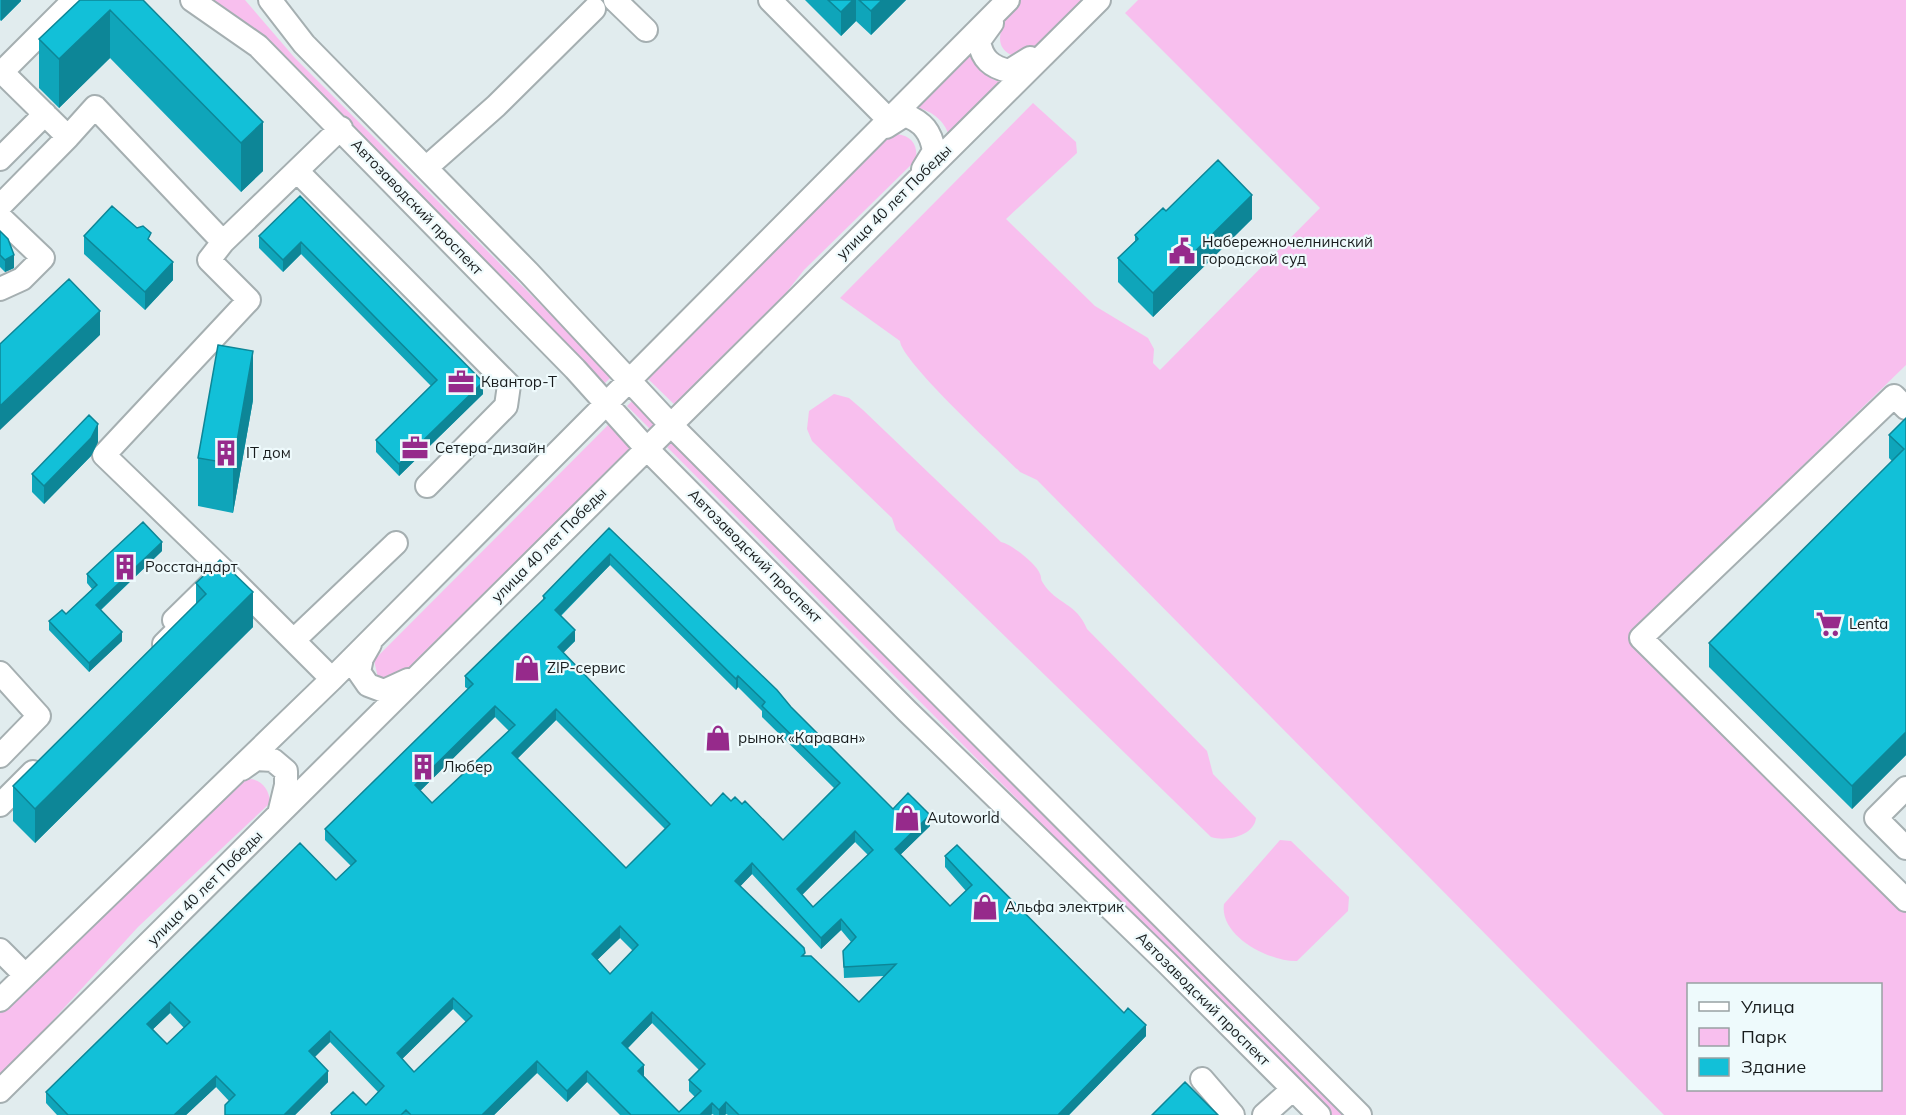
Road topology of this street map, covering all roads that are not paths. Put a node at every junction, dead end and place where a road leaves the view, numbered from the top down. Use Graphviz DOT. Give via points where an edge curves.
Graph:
graph roads {
  1 [pos="74,0"];
  2 [pos="192,0"];
  3 [pos="270,0"];
  4 [pos="770,0"];
  5 [pos="1008,0"];
  6 [pos="1099,0"];
  7 [pos="605,4"];
  8 [pos="646,30"];
  9 [pos="1054,43"];
  10 [pos="1,72"];
  11 [pos="45,114"];
  12 [pos="881,127"];
  13 [pos="341,128"];
  14 [pos="68,137"];
  15 [pos="0,159"];
  16 [pos="427,167"];
  17 [pos="297,171"];
  18 [pos="918,178"];
  19 [pos="0,206"];
  20 [pos="0,216"];
  21 [pos="223,242"];
  22 [pos="0,289"];
  23 [pos="629,380"];
  24 [pos="606,403"];
  25 [pos="1906,408"];
  26 [pos="670,424"];
  27 [pos="646,447"];
  28 [pos="427,486"];
  29 [pos="396,543"];
  30 [pos="224,571"];
  31 [pos="376,632"];
  32 [pos="294,640"];
  33 [pos="148,659"];
  34 [pos="0,674"];
  35 [pos="418,675"];
  36 [pos="332,678"];
  37 [pos="1,755"];
  38 [pos="50,756"];
  39 [pos="26,780"];
  40 [pos="225,782"];
  41 [pos="1906,788"];
  42 [pos="0,806"];
  43 [pos="279,814"];
  44 [pos="1906,848"];
  45 [pos="1906,900"];
  46 [pos="0,950"];
  47 [pos="25,975"];
  48 [pos="0,1000"];
  49 [pos="1202,1079"];
  50 [pos="1293,1089"];
  51 [pos="0,1091"];
  52 [pos="1352,1111"];
  53 [pos="1233,1115"];
  54 [pos="1264,1115"];
  55 [pos="1318,1115"];
  1 -- 10 [label="street"];
  2 -- 13 [label="street, Автозаводский проспект" via="258,46"];
  3 -- 16 [label="street, Автозаводский проспект" via="304,44"];
  4 -- 12 [label="street"];
  5 -- 9 [label="street" via="979,41 988,62 1009,71"];
  5 -- 12 [label="street"];
  6 -- 9 [label="street, улица 40 лет Победы"];
  7 -- 8 [label="street"];
  7 -- 16 [label="street"];
  9 -- 18 [label="street, улица 40 лет Победы"];
  10 -- 11 [label="street"];
  11 -- 14 [label="street"];
  11 -- 15 [label="street"];
  12 -- 18 [label="street" via="905,115 926,128 934,151"];
  12 -- 23 [label="street"];
  13 -- 17 [label="street"];
  13 -- 24 [label="street, Автозаводский проспект"];
  14 -- 19 [label="street"];
  14 -- 21 [label="street" via="95,107"];
  16 -- 23 [label="street, Автозаводский проспект"];
  17 -- 21 [label="street"];
  17 -- 28 [label="street" via="509,385 506,406"];
  18 -- 26 [label="street, улица 40 лет Победы"];
  20 -- 22 [label="street" via="43,258 22,279"];
  21 -- 30 [label="street" via="208,260 249,300 104,455"];
  23 -- 24 [label="street"];
  23 -- 26 [label="street, Автозаводский проспект"];
  24 -- 27 [label="street, Автозаводский проспект"];
  24 -- 31 [label="street"];
  25 -- 45 [label="street" via="1894,396 1641,638"];
  26 -- 27 [label="street, улица 40 лет Победы"];
  26 -- 52 [label="street, Автозаводский проспект"];
  27 -- 35 [label="street, улица 40 лет Победы"];
  27 -- 50 [label="street, Автозаводский проспект" via="907,711"];
  29 -- 32 [label="street"];
  30 -- 32 [label="street"];
  30 -- 33 [label="street" via="174,620 181,627"];
  31 -- 35 [label="street" via="359,672 368,685 384,691"];
  31 -- 36 [label="street"];
  32 -- 36 [label="street"];
  34 -- 37 [label="street" via="39,716"];
  35 -- 43 [label="street, улица 40 лет Победы"];
  36 -- 40 [label="street"];
  37 -- 39 [label="street"];
  38 -- 39 [label="street"];
  39 -- 42 [label="street"];
  40 -- 43 [label="street" via="256,759 273,760 286,771"];
  40 -- 47 [label="street"];
  41 -- 44 [label="street" via="1876,818"];
  43 -- 51 [label="street, улица 40 лет Победы"];
  46 -- 47 [label="street"];
  47 -- 48 [label="street"];
  49 -- 53 [label="street"];
  50 -- 54 [label="street"];
  50 -- 55 [label="street, Автозаводский проспект"];
}
